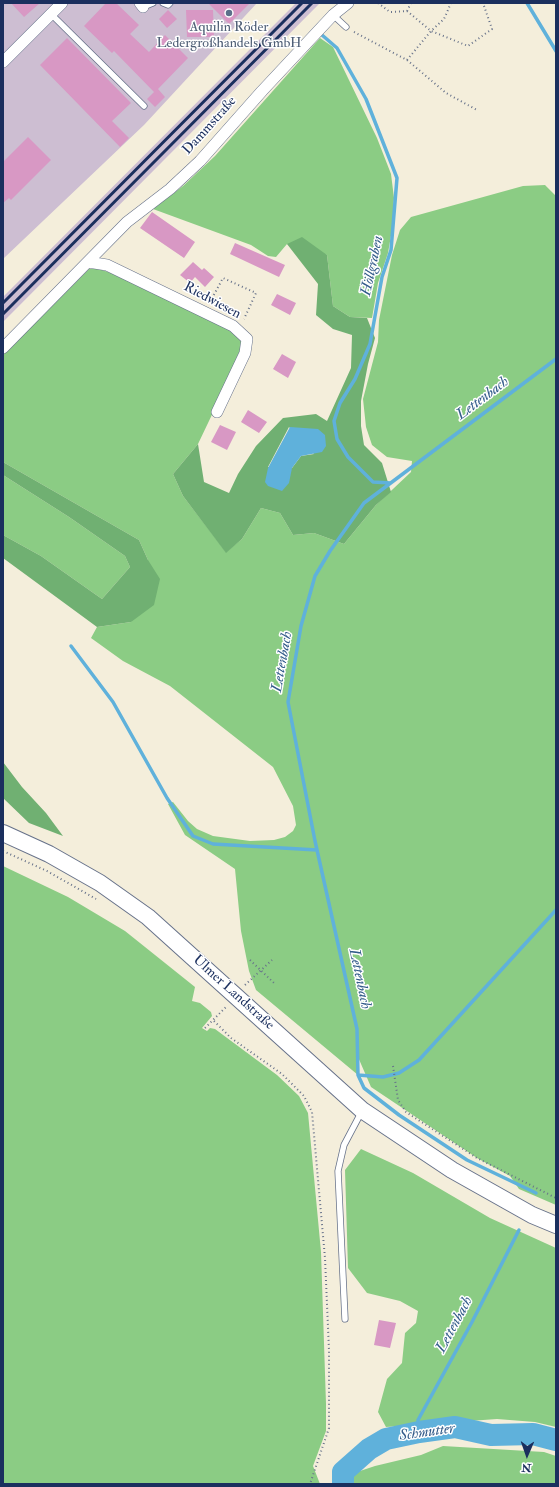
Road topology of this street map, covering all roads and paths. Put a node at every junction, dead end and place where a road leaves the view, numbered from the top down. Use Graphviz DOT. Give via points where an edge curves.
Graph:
graph roads {
  1 [pos="62,3"];
  2 [pos="163,3"];
  3 [pos="170,3"];
  4 [pos="348,3"];
  5 [pos="378,3"];
  6 [pos="411,3"];
  7 [pos="451,3"];
  8 [pos="483,3"];
  9 [pos="407,11"];
  10 [pos="51,14"];
  11 [pos="332,15"];
  12 [pos="346,27"];
  13 [pos="430,31"];
  14 [pos="407,60"];
  15 [pos="3,62"];
  16 [pos="144,106"];
  17 [pos="477,110"];
  18 [pos="88,262"];
  19 [pos="205,299"];
  20 [pos="238,316"];
  21 [pos="3,348"];
  22 [pos="217,412"];
  23 [pos="3,834"];
  24 [pos="250,960"];
  25 [pos="272,960"];
  26 [pos="261,970"];
  27 [pos="274,983"];
  28 [pos="235,994"];
  29 [pos="214,1021"];
  30 [pos="206,1028"];
  31 [pos="393,1066"];
  32 [pos="362,1110"];
  33 [pos="556,1198"];
  34 [pos="556,1225"];
  35 [pos="345,1319"];
  36 [pos="310,1484"];
  1 -- 10 [label="street"];
  2 -- 3 [label="lane"];
  4 -- 11 [label="street, Dammstraße"];
  5 -- 9 [label="path" via="390,12"];
  6 -- 9 [label="path"];
  7 -- 13 [label="path" via="444,19"];
  8 -- 13 [label="path" via="492,29 468,46"];
  9 -- 13 [label="path"];
  10 -- 15 [label="street"];
  10 -- 16 [label="lane"];
  11 -- 12 [label="lane"];
  11 -- 18 [label="street, Dammstraße" via="200,161 170,189 127,222"];
  12 -- 14 [label="path"];
  13 -- 14 [label="path"];
  14 -- 17 [label="path" via="446,92"];
  18 -- 21 [label="street, Dammstraße"];
  18 -- 22 [label="street, Riedwiesen" via="107,265 233,326 247,339 245,353"];
  19 -- 20 [label="path" via="210,302 223,278 256,294 245,320"];
  23 -- 28 [label="main road, Ulmer Landstraße" via="49,854 100,883 148,917"];
  24 -- 26 [label="path"];
  25 -- 26 [label="path"];
  26 -- 27 [label="path"];
  26 -- 28 [label="path"];
  28 -- 29 [label="path"];
  28 -- 32 [label="main road, Ulmer Landstraße"];
  29 -- 30 [label="path"];
  29 -- 36 [label="path" via="231,1038 282,1074 304,1096 312,1112 325,1258 329,1428"];
  31 -- 33 [label="path" via="398,1100 406,1112 477,1158"];
  32 -- 34 [label="main road, Ulmer Landstraße" via="452,1170"];
  32 -- 35 [label="lane" via="344,1145 338,1171"];
}
